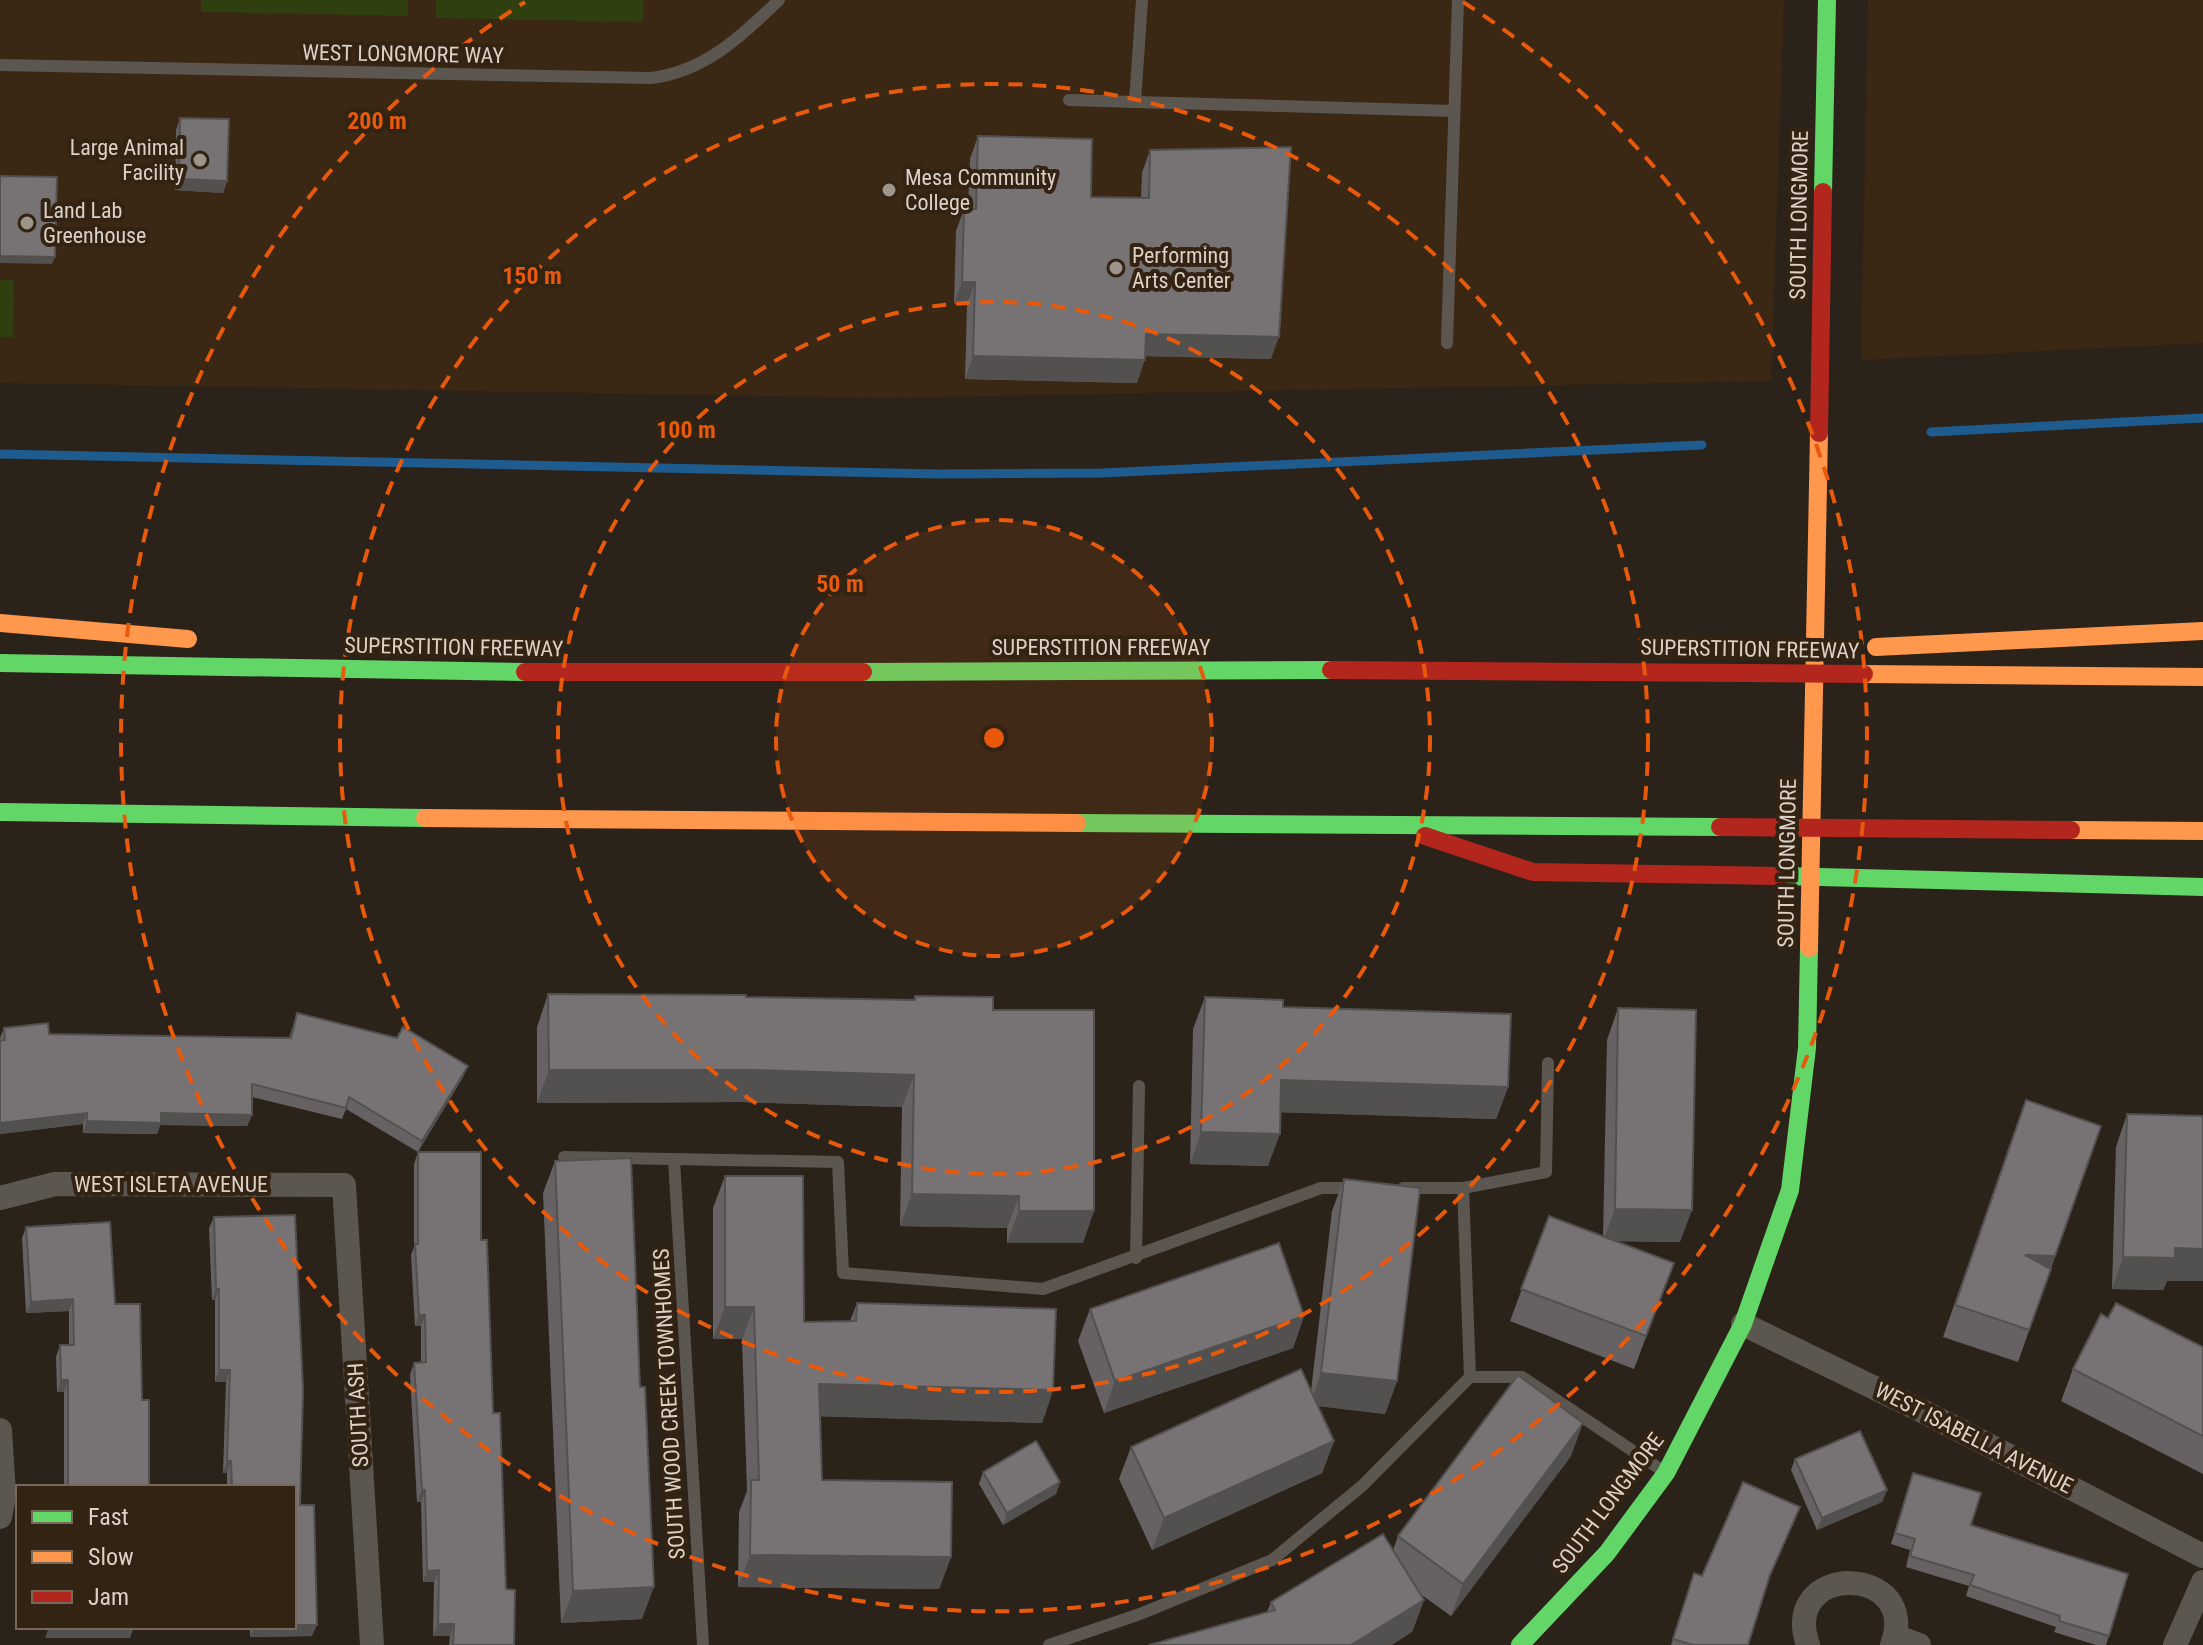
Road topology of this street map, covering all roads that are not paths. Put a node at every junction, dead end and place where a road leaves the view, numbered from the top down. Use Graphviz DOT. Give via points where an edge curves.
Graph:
graph roads {
  1 [pos="779,0"];
  2 [pos="1142,0"];
  3 [pos="1458,0"];
  4 [pos="1827,0"];
  5 [pos="0,65"];
  6 [pos="1069,100"];
  7 [pos="1135,102"];
  8 [pos="1454,111"];
  9 [pos="1447,343"];
  10 [pos="0,623"];
  11 [pos="2203,631"];
  12 [pos="206,641"];
  13 [pos="301,648"];
  14 [pos="1789,651"];
  15 [pos="1741,654"];
  16 [pos="0,663"];
  17 [pos="1422,670"];
  18 [pos="601,673"];
  19 [pos="2203,677"];
  20 [pos="0,812"];
  21 [pos="612,823"];
  22 [pos="1385,823"];
  23 [pos="0,830"];
  24 [pos="2203,831"];
  25 [pos="2203,887"];
  26 [pos="1548,1063"];
  27 [pos="1139,1086"];
  28 [pos="564,1157"];
  29 [pos="674,1160"];
  30 [pos="344,1185"];
  31 [pos="1368,1188"];
  32 [pos="1384,1188"];
  33 [pos="1463,1188"];
  34 [pos="0,1198"];
  35 [pos="1136,1258"];
  36 [pos="1743,1324"];
  37 [pos="1470,1377"];
  38 [pos="0,1430"];
  39 [pos="1666,1473"];
  40 [pos="0,1517"];
  41 [pos="2203,1556"];
  42 [pos="2203,1582"];
  43 [pos="1894,1641"];
  44 [pos="372,1645"];
  45 [pos="703,1645"];
  46 [pos="1049,1645"];
  47 [pos="1520,1645"];
  48 [pos="1808,1645"];
  49 [pos="1919,1645"];
  50 [pos="2175,1645"];
  1 -- 5 [label="lane, WEST LONGMORE WAY" via="702,63 673,76 651,78"];
  2 -- 7 [label="lane"];
  3 -- 8 [label="lane"];
  4 -- 36 [label="main road, SOUTH LONGMORE" via="1807,1048 1790,1190"];
  6 -- 7 [label="lane"];
  7 -- 8 [label="lane"];
  8 -- 9 [label="lane"];
  10 -- 12 [label="main road"];
  11 -- 14 [label="main road"];
  13 -- 18 [label="main road"];
  15 -- 17 [label="main road"];
  16 -- 18 [label="main road, SUPERSTITION FREEWAY"];
  17 -- 18 [label="main road, SUPERSTITION FREEWAY"];
  17 -- 19 [label="main road, SUPERSTITION FREEWAY"];
  20 -- 21 [label="main road"];
  21 -- 22 [label="main road"];
  21 -- 23 [label="main road"];
  22 -- 24 [label="main road"];
  22 -- 25 [label="main road" via="1533,872"];
  26 -- 33 [label="lane" via="1546,1172"];
  27 -- 35 [label="lane"];
  28 -- 29 [label="lane"];
  29 -- 35 [label="lane" via="838,1162 843,1273 1043,1289"];
  29 -- 45 [label="lane, SOUTH WOOD CREEK TOWNHOMES"];
  30 -- 34 [label="street, WEST ISLETA AVENUE" via="55,1184"];
  30 -- 44 [label="street, SOUTH ASH"];
  31 -- 35 [label="lane" via="1321,1188"];
  32 -- 33 [label="lane"];
  33 -- 37 [label="lane"];
  36 -- 39 [label="main road, SOUTH LONGMORE"];
  36 -- 41 [label="street, WEST ISABELLA AVENUE"];
  37 -- 39 [label="lane" via="1522,1377"];
  37 -- 46 [label="lane" via="1362,1486 1272,1560"];
  38 -- 40 [label="street"];
  39 -- 47 [label="main road, SOUTH LONGMORE" via="1607,1553"];
  42 -- 50 [label="street"];
  43 -- 48 [label="street" via="1892,1608 1884,1597 1858,1582 1842,1582 1815,1597 1807,1611"];
  43 -- 49 [label="street"];
}
